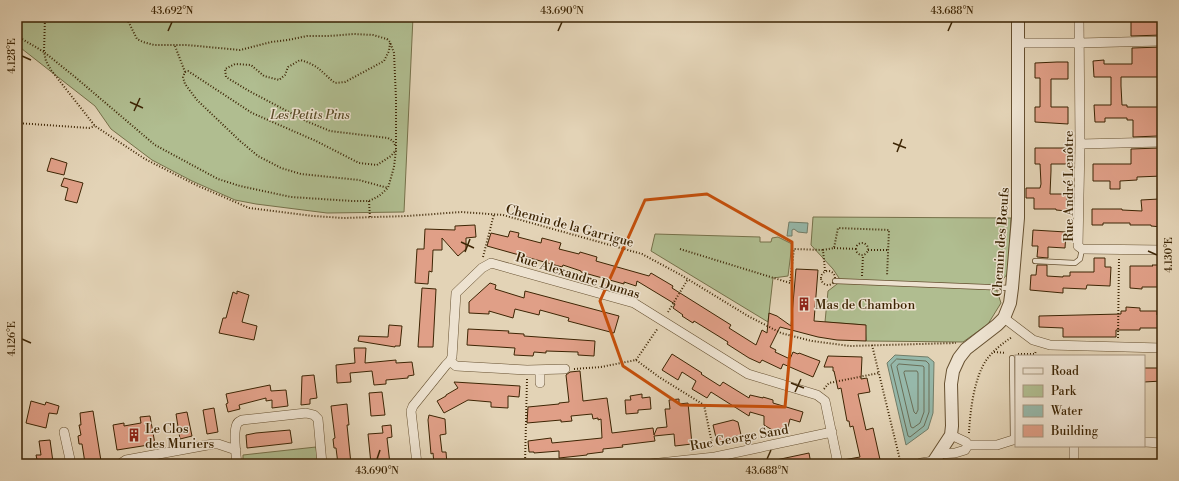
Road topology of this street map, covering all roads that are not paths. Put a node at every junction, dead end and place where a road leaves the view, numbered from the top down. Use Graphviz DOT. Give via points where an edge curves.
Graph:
graph roads {
  1 [pos="1018,17"];
  2 [pos="1078,17"];
  3 [pos="1162,41"];
  4 [pos="1019,43"];
  5 [pos="1079,43"];
  6 [pos="1162,142"];
  7 [pos="1080,144"];
  8 [pos="1082,248"];
  9 [pos="1162,250"];
  10 [pos="1035,262"];
  11 [pos="835,281"];
  12 [pos="1012,288"];
  13 [pos="1004,318"];
  14 [pos="1162,348"];
  15 [pos="1013,356"];
  16 [pos="450,361"];
  17 [pos="565,368"];
  18 [pos="540,370"];
  19 [pos="540,383"];
  20 [pos="64,432"];
  21 [pos="832,432"];
  22 [pos="951,435"];
  23 [pos="1014,440"];
  24 [pos="1145,442"];
  25 [pos="1162,443"];
  26 [pos="968,445"];
  27 [pos="1074,447"];
  28 [pos="236,450"];
  29 [pos="935,460"];
  30 [pos="71,464"];
  31 [pos="120,464"];
  32 [pos="237,464"];
  33 [pos="322,464"];
  34 [pos="416,464"];
  35 [pos="650,464"];
  36 [pos="838,464"];
  37 [pos="919,464"];
  38 [pos="1074,464"];
  1 -- 4 [label="street, Chemin des Bœufs"];
  2 -- 5 [label="street, Rue André Lenôtre"];
  3 -- 5 [label="street"];
  4 -- 5 [label="street"];
  4 -- 12 [label="street, Chemin des Bœufs" via="1018,218"];
  5 -- 7 [label="street, Rue André Lenôtre"];
  6 -- 7 [label="street"];
  7 -- 8 [label="street, Rue André Lenôtre" via="1078,246"];
  8 -- 9 [label="street, Rue André Lenôtre"];
  8 -- 10 [label="lane" via="1080,259 1075,263"];
  11 -- 12 [label="lane"];
  12 -- 13 [label="street, Chemin des Bœufs"];
  13 -- 14 [label="street" via="1033,340 1050,345"];
  13 -- 22 [label="street, Chemin des Bœufs" via="966,349 953,371"];
  15 -- 23 [label="lane"];
  16 -- 18 [label="street" via="456,366"];
  16 -- 21 [label="street, Rue Alexandre Dumas" via="456,293 482,268 491,263 634,303 748,374 817,395 825,402"];
  16 -- 34 [label="street" via="413,406"];
  17 -- 18 [label="street"];
  18 -- 19 [label="street"];
  20 -- 30 [label="street"];
  21 -- 35 [label="street, Rue George Sand" via="714,457"];
  21 -- 36 [label="street"];
  22 -- 26 [label="street"];
  22 -- 29 [label="street"];
  23 -- 26 [label="street" via="997,445"];
  24 -- 25 [label="street"];
  26 -- 29 [label="street" via="965,450"];
  27 -- 38 [label="street"];
  28 -- 31 [label="street" via="213,444 126,460"];
  28 -- 32 [label="street"];
  28 -- 33 [label="street" via="238,422 306,413 318,419"];
  29 -- 37 [label="street"];
}
